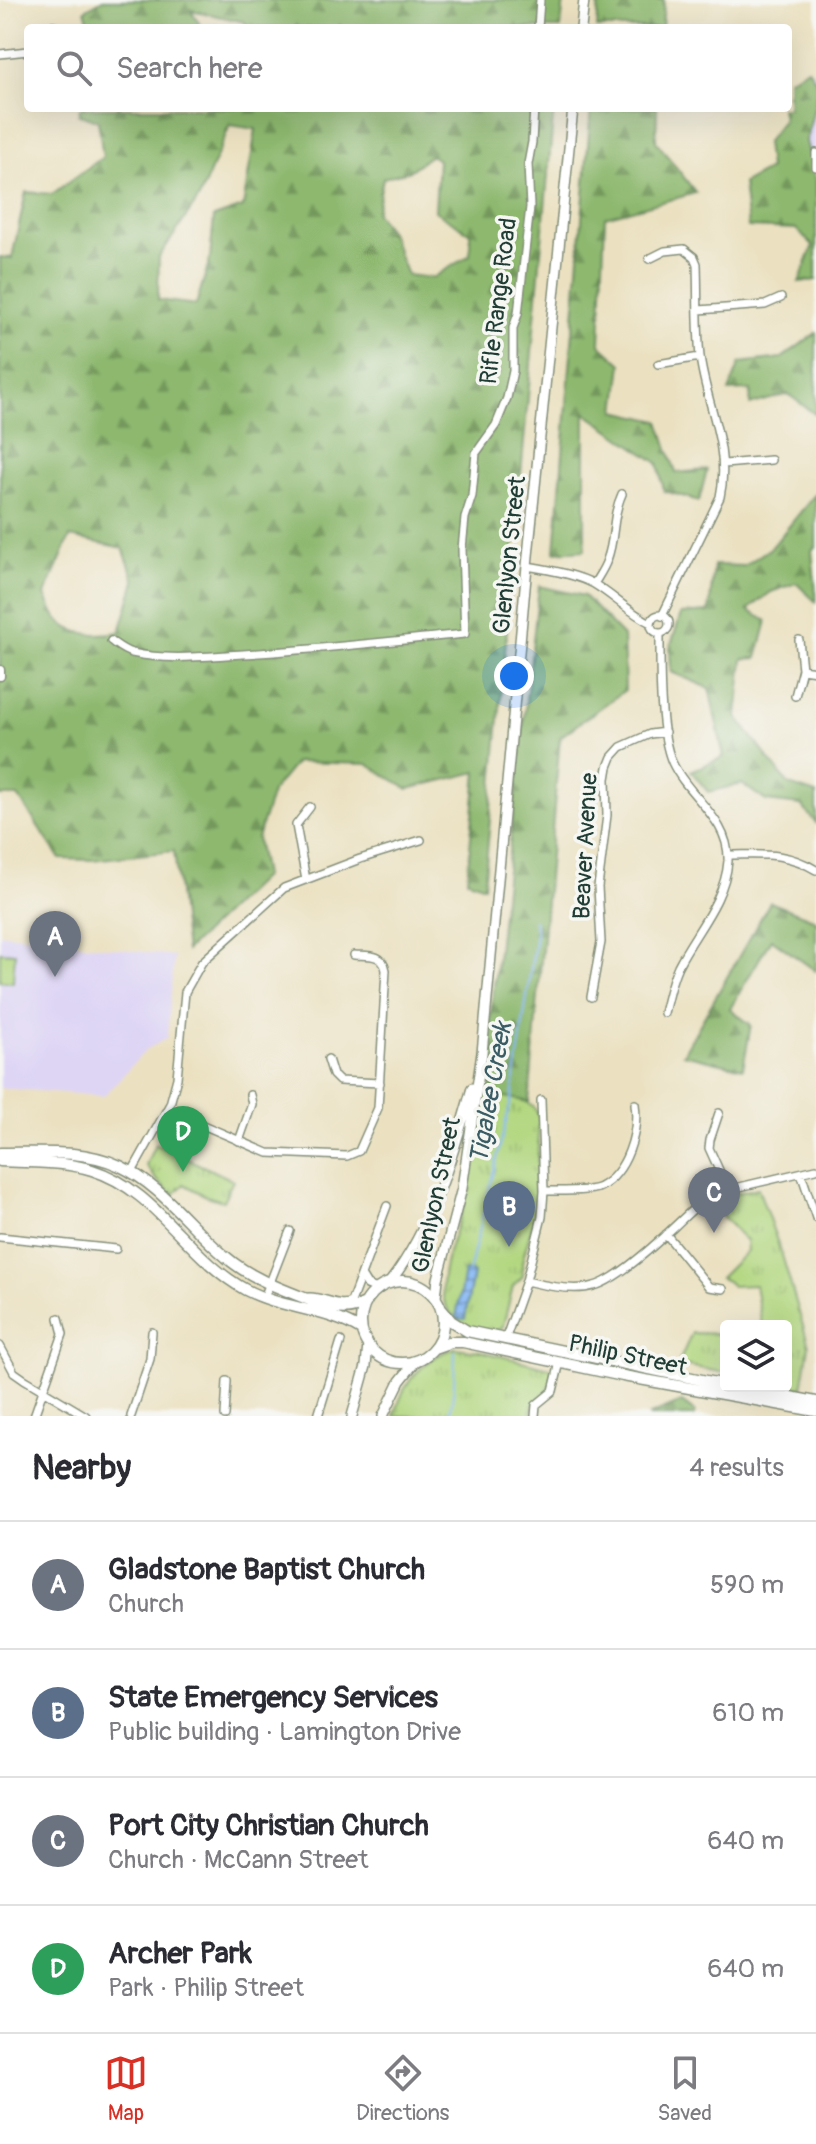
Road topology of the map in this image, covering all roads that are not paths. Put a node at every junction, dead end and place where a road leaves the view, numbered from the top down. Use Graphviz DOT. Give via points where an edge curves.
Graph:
graph roads {
  1 [pos="540,0"];
  2 [pos="584,0"];
  3 [pos="538,24"];
  4 [pos="581,24"];
  5 [pos="24,51"];
  6 [pos="0,54"];
  7 [pos="534,112"];
  8 [pos="573,112"];
  9 [pos="816,153"];
  10 [pos="816,167"];
  11 [pos="649,259"];
  12 [pos="781,298"];
  13 [pos="699,310"];
  14 [pos="700,357"];
  15 [pos="658,364"];
  16 [pos="771,460"];
  17 [pos="724,464"];
  18 [pos="622,494"];
  19 [pos="527,566"];
  20 [pos="594,584"];
  21 [pos="662,616"];
  22 [pos="651,623"];
  23 [pos="660,634"];
  24 [pos="799,640"];
  25 [pos="111,641"];
  26 [pos="802,669"];
  27 [pos="816,671"];
  28 [pos="795,696"];
  29 [pos="665,732"];
  30 [pos="310,807"];
  31 [pos="421,840"];
  32 [pos="728,855"];
  33 [pos="816,870"];
  34 [pos="306,880"];
  35 [pos="354,955"];
  36 [pos="591,997"];
  37 [pos="664,1013"];
  38 [pos="482,1053"];
  39 [pos="328,1059"];
  40 [pos="380,1083"];
  41 [pos="250,1095"];
  42 [pos="541,1100"];
  43 [pos="635,1104"];
  44 [pos="168,1110"];
  45 [pos="719,1113"];
  46 [pos="239,1141"];
  47 [pos="0,1153"];
  48 [pos="0,1161"];
  49 [pos="816,1169"];
  50 [pos="132,1172"];
  51 [pos="801,1173"];
  52 [pos="130,1189"];
  53 [pos="728,1190"];
  54 [pos="544,1191"];
  55 [pos="387,1206"];
  56 [pos="816,1218"];
  57 [pos="290,1231"];
  58 [pos="666,1234"];
  59 [pos="0,1237"];
  60 [pos="116,1249"];
  61 [pos="362,1277"];
  62 [pos="526,1281"];
  63 [pos="390,1282"];
  64 [pos="269,1283"];
  65 [pos="377,1289"];
  66 [pos="723,1289"];
  67 [pos="302,1297"];
  68 [pos="436,1297"];
  69 [pos="264,1298"];
  70 [pos="365,1303"];
  71 [pos="442,1310"];
  72 [pos="59,1318"];
  73 [pos="361,1330"];
  74 [pos="152,1332"];
  75 [pos="341,1341"];
  76 [pos="504,1344"];
  77 [pos="368,1345"];
  78 [pos="0,1346"];
  79 [pos="434,1348"];
  80 [pos="416,1361"];
  81 [pos="560,1362"];
  82 [pos="227,1381"];
  83 [pos="720,1384"];
  84 [pos="43,1391"];
  85 [pos="764,1392"];
  86 [pos="816,1402"];
  87 [pos="816,1411"];
  88 [pos="34,1416"];
  89 [pos="86,1416"];
  90 [pos="131,1416"];
  91 [pos="225,1416"];
  92 [pos="318,1416"];
  93 [pos="352,1416"];
  94 [pos="383,1416"];
  95 [pos="535,1416"];
  1 -- 3 [label="street"];
  2 -- 4 [label="main road"];
  5 -- 6 [label="street"];
  7 -- 25 [label="street, Rifle Range Road" via="513,371 496,425 476,453 465,518 465,634 207,656 132,653"];
  8 -- 19 [label="main road, Glenlyon Street"];
  9 -- 10 [label="street"];
  11 -- 13 [label="street" via="684,249 694,257"];
  12 -- 13 [label="street" via="765,305"];
  13 -- 14 [label="street"];
  14 -- 15 [label="street"];
  14 -- 17 [label="street"];
  16 -- 17 [label="street"];
  17 -- 21 [label="street" via="720,497"];
  18 -- 20 [label="street" via="607,562"];
  19 -- 20 [label="street"];
  19 -- 38 [label="main road, Glenlyon Street"];
  20 -- 22 [label="street"];
  21 -- 22 [label="street"];
  21 -- 23 [label="street" via="669,626"];
  22 -- 23 [label="street"];
  23 -- 29 [label="street"];
  24 -- 26 [label="street"];
  26 -- 27 [label="street"];
  26 -- 28 [label="street"];
  29 -- 32 [label="street" via="673,763 715,819"];
  29 -- 36 [label="street, Beaver Avenue" via="621,747 608,767 598,887 601,942"];
  30 -- 34 [label="street" via="296,825"];
  31 -- 34 [label="street"];
  32 -- 33 [label="street" via="781,856"];
  32 -- 37 [label="street" via="720,894 676,970"];
  34 -- 44 [label="street" via="284,888 202,962 185,992 177,1078"];
  35 -- 40 [label="street" via="378,957 385,966"];
  38 -- 63 [label="main road, Glenlyon Street" via="451,1160 419,1236"];
  38 -- 68 [label="main road, Glenlyon Street" via="462,1188"];
  39 -- 40 [label="street" via="339,1081"];
  40 -- 46 [label="street" via="376,1116 354,1154 268,1153"];
  41 -- 46 [label="street" via="252,1104"];
  42 -- 54 [label="street"];
  43 -- 54 [label="street" via="637,1119 625,1164 614,1177 598,1189"];
  44 -- 46 [label="street"];
  44 -- 50 [label="street"];
  45 -- 53 [label="street" via="709,1148"];
  47 -- 50 [label="main road" via="75,1154"];
  48 -- 52 [label="main road" via="90,1169"];
  49 -- 51 [label="street"];
  50 -- 52 [label="main road"];
  50 -- 64 [label="main road" via="225,1257"];
  51 -- 53 [label="street"];
  51 -- 56 [label="street"];
  52 -- 69 [label="main road" via="219,1272"];
  53 -- 58 [label="street" via="706,1198"];
  54 -- 62 [label="street"];
  55 -- 61 [label="street"];
  57 -- 64 [label="street"];
  58 -- 62 [label="street" via="596,1286"];
  58 -- 66 [label="street" via="709,1287"];
  59 -- 60 [label="street"];
  61 -- 65 [label="street"];
  61 -- 67 [label="street" via="346,1304"];
  62 -- 76 [label="street"];
  63 -- 65 [label="main road"];
  63 -- 68 [label="main road" via="415,1282"];
  64 -- 67 [label="main road"];
  64 -- 69 [label="street"];
  65 -- 70 [label="main road"];
  67 -- 70 [label="main road" via="347,1310"];
  68 -- 71 [label="main road"];
  69 -- 73 [label="main road"];
  70 -- 73 [label="main road"];
  71 -- 76 [label="main road, Philip Street" via="467,1331"];
  71 -- 79 [label="main road" via="443,1330"];
  72 -- 84 [label="street" via="63,1334"];
  73 -- 77 [label="main road"];
  74 -- 90 [label="street" via="150,1359"];
  75 -- 92 [label="street"];
  76 -- 79 [label="main road, Philip Street" via="458,1342"];
  76 -- 81 [label="main road, Philip Street"];
  76 -- 83 [label="main road, Philip Street"];
  77 -- 80 [label="main road" via="390,1361"];
  77 -- 93 [label="main road"];
  78 -- 84 [label="street" via="14,1372"];
  79 -- 80 [label="main road"];
  80 -- 94 [label="main road"];
  81 -- 87 [label="main road, Philip Street"];
  81 -- 95 [label="street" via="553,1391 536,1405"];
  82 -- 91 [label="street"];
  84 -- 88 [label="street"];
  84 -- 89 [label="street"];
  85 -- 86 [label="main road"];
}
